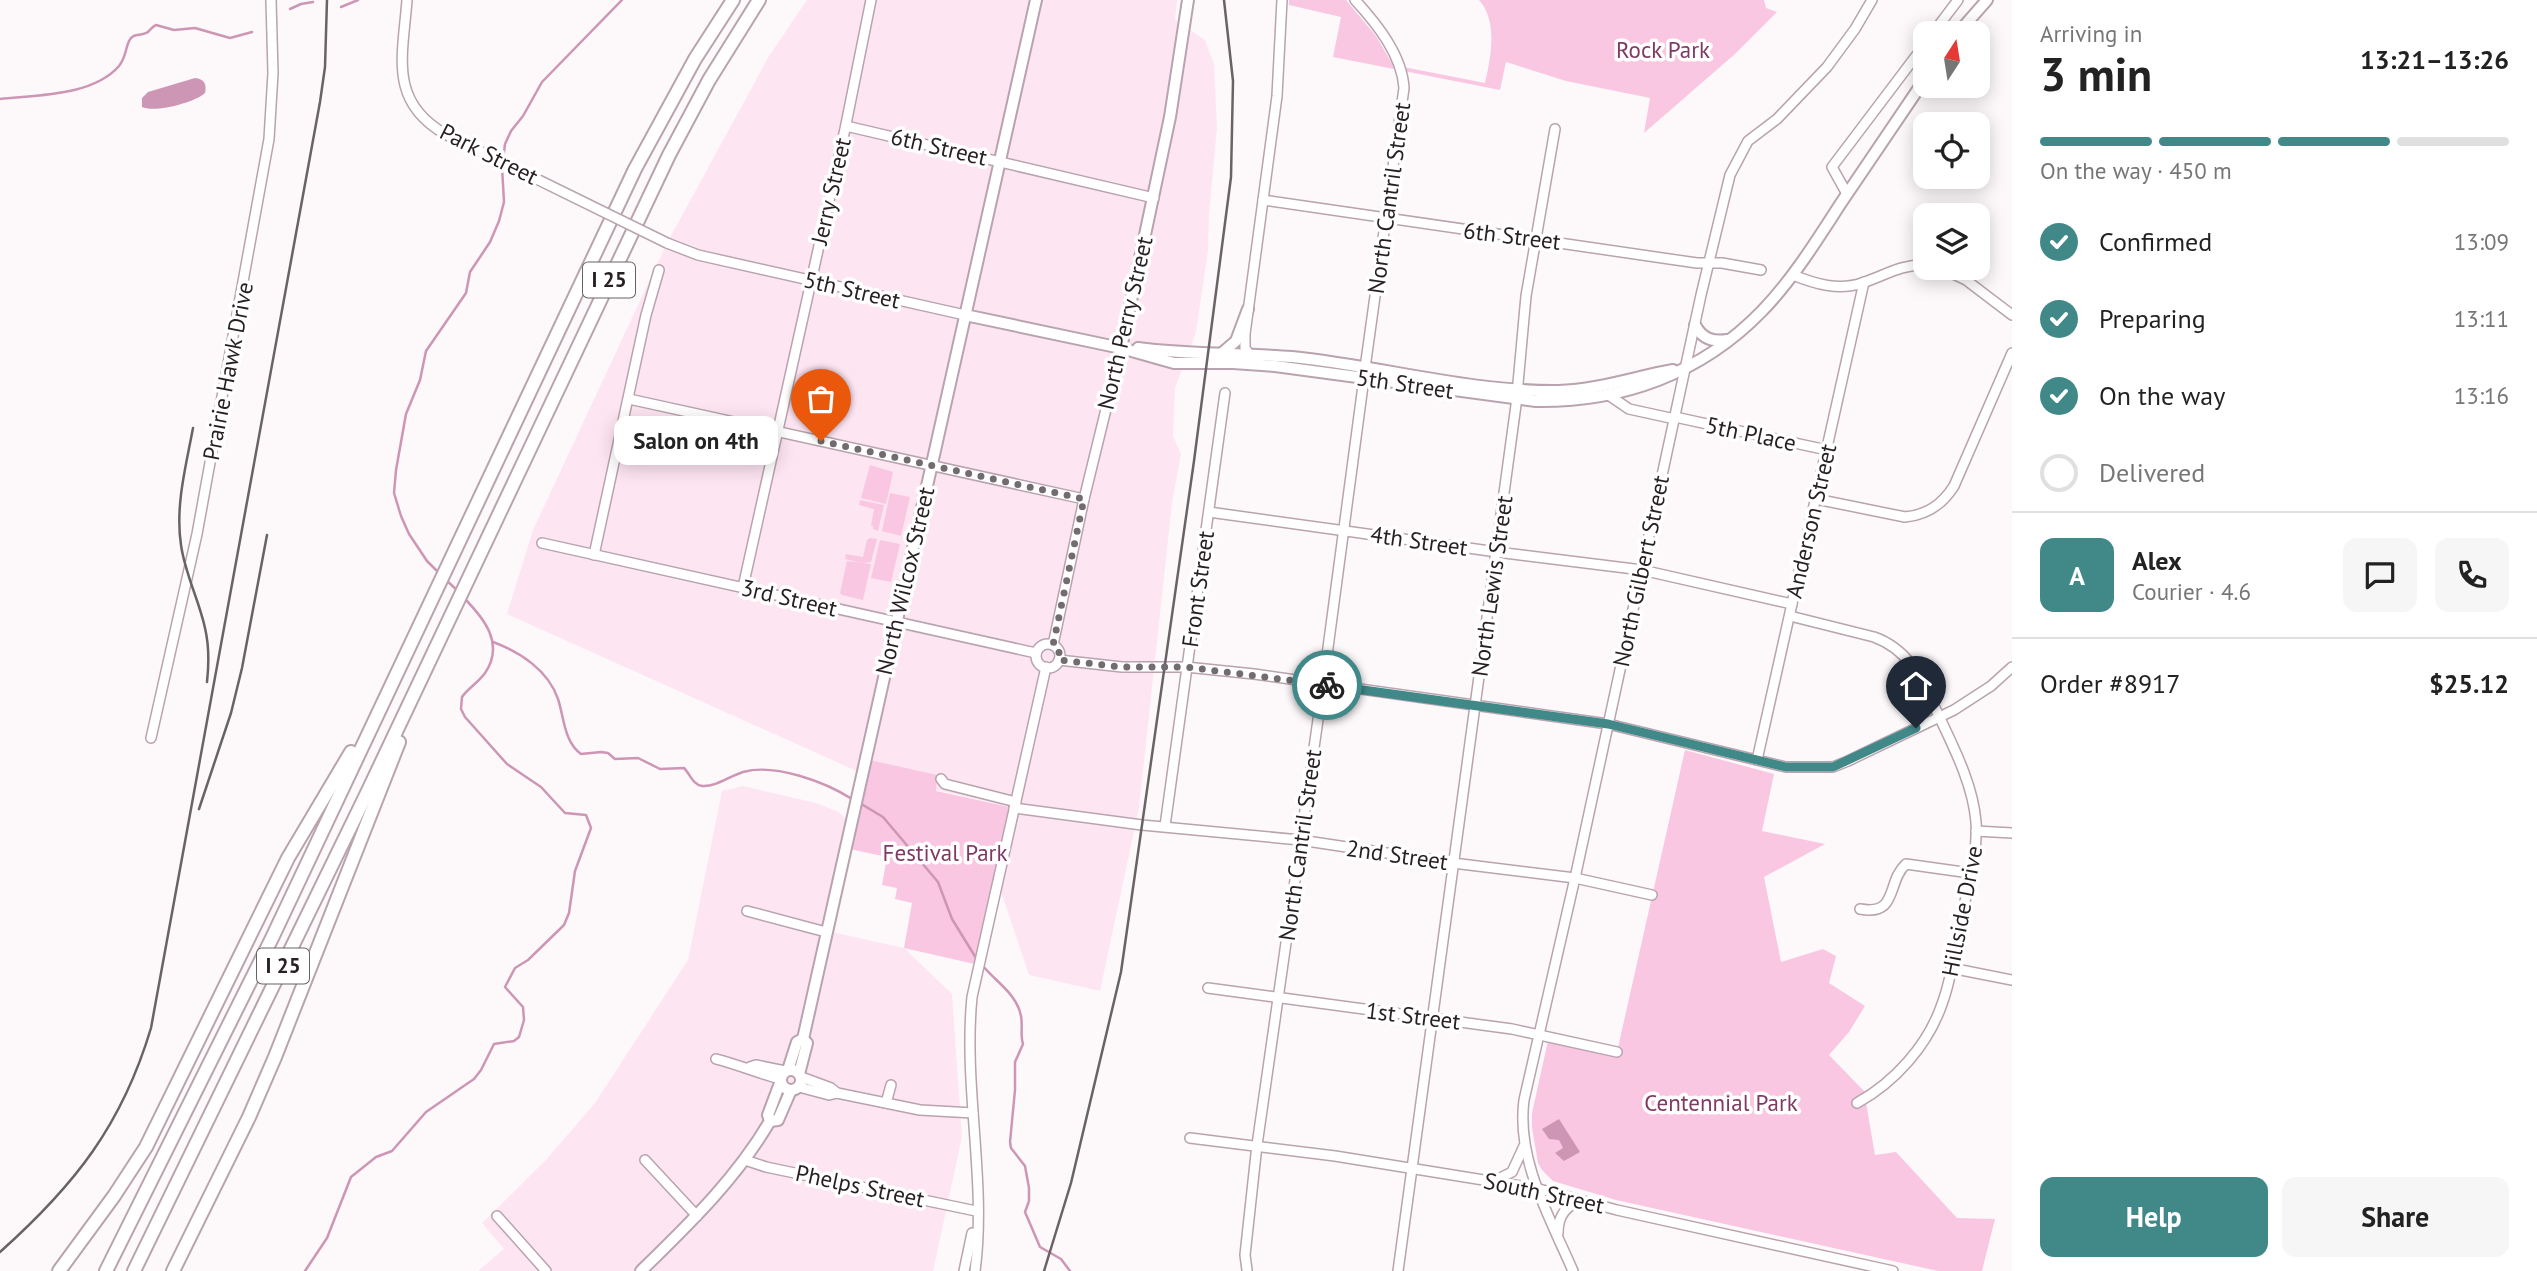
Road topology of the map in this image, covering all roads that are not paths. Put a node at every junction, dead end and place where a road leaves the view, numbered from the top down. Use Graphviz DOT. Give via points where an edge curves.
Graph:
graph roads {
  1 [pos="271,0"];
  2 [pos="407,0"];
  3 [pos="733,0"];
  4 [pos="872,0"];
  5 [pos="1036,0"];
  6 [pos="1188,0"];
  7 [pos="1282,0"];
  8 [pos="1355,0"];
  9 [pos="1872,0"];
  10 [pos="1958,0"];
  11 [pos="1987,0"];
  12 [pos="758,3"];
  13 [pos="1942,21"];
  14 [pos="1969,21"];
  15 [pos="1913,60"];
  16 [pos="1913,97"];
  17 [pos="846,126"];
  18 [pos="1555,129"];
  19 [pos="999,162"];
  20 [pos="1847,194"];
  21 [pos="1154,198"];
  22 [pos="1263,201"];
  23 [pos="1386,219"];
  24 [pos="1536,239"];
  25 [pos="667,243"];
  26 [pos="1709,263"];
  27 [pos="1913,266"];
  28 [pos="659,270"];
  29 [pos="1761,270"];
  30 [pos="1793,275"];
  31 [pos="1966,280"];
  32 [pos="812,281"];
  33 [pos="1864,282"];
  34 [pos="1248,309"];
  35 [pos="965,315"];
  36 [pos="2012,315"];
  37 [pos="1695,326"];
  38 [pos="1245,334"];
  39 [pos="1727,340"];
  40 [pos="1121,348"];
  41 [pos="1222,353"];
  42 [pos="2012,353"];
  43 [pos="1247,354"];
  44 [pos="1283,357"];
  45 [pos="1275,366"];
  46 [pos="1686,367"];
  47 [pos="1364,373"];
  48 [pos="1225,393"];
  49 [pos="1518,394"];
  50 [pos="1610,396"];
  51 [pos="629,399"];
  52 [pos="1675,418"];
  53 [pos="778,432"];
  54 [pos="1827,450"];
  55 [pos="931,466"];
  56 [pos="1084,499"];
  57 [pos="1816,499"];
  58 [pos="1209,512"];
  59 [pos="1344,531"];
  60 [pos="542,543"];
  61 [pos="1497,552"];
  62 [pos="594,555"];
  63 [pos="1642,570"];
  64 [pos="743,587"];
  65 [pos="1792,604"];
  66 [pos="1790,616"];
  67 [pos="897,621"];
  68 [pos="1053,645"];
  69 [pos="1036,653"];
  70 [pos="430,659"];
  71 [pos="1059,660"];
  72 [pos="1046,667"];
  73 [pos="1186,667"];
  74 [pos="2010,672"];
  75 [pos="1323,685"];
  76 [pos="388,692"];
  77 [pos="1475,706"];
  78 [pos="1939,717"];
  79 [pos="1608,724"];
  80 [pos="151,738"];
  81 [pos="1757,760"];
  82 [pos="941,779"];
  83 [pos="1015,805"];
  84 [pos="1165,826"];
  85 [pos="1976,831"];
  86 [pos="2012,833"];
  87 [pos="1300,840"];
  88 [pos="1453,863"];
  89 [pos="1970,873"];
  90 [pos="1575,878"];
  91 [pos="1653,895"];
  92 [pos="1860,909"];
  93 [pos="747,911"];
  94 [pos="826,932"];
  95 [pos="1951,968"];
  96 [pos="2012,980"];
  97 [pos="1208,988"];
  98 [pos="1279,996"];
  99 [pos="1432,1019"];
  100 [pos="1539,1034"];
  101 [pos="1617,1052"];
  102 [pos="716,1059"];
  103 [pos="790,1079"];
  104 [pos="891,1085"];
  105 [pos="886,1103"];
  106 [pos="1857,1103"];
  107 [pos="972,1113"];
  108 [pos="1191,1138"];
  109 [pos="1524,1144"];
  110 [pos="1257,1145"];
  111 [pos="645,1160"];
  112 [pos="745,1160"];
  113 [pos="1411,1168"];
  114 [pos="1492,1181"];
  115 [pos="1539,1189"];
  116 [pos="1585,1201"];
  117 [pos="976,1211"];
  118 [pos="497,1216"];
  119 [pos="697,1216"];
  120 [pos="1559,1237"];
  121 [pos="1248,1270"];
  122 [pos="59,1271"];
  123 [pos="107,1271"];
  124 [pos="134,1271"];
  125 [pos="173,1271"];
  126 [pos="546,1271"];
  127 [pos="641,1271"];
  128 [pos="964,1271"];
  129 [pos="975,1271"];
  130 [pos="1398,1271"];
  131 [pos="1573,1271"];
  132 [pos="1893,1271"];
  1 -- 80 [label="street, Prairie Hawk Drive" via="273,91 267,153 197,534"];
  2 -- 25 [label="street, Park Street, bridge" via="402,63 405,91 418,114 445,134"];
  3 -- 76 [label="highway, I 25" via="635,169"];
  4 -- 17 [label="street, Jerry Street"];
  5 -- 19 [label="main road, North Wilcox Street"];
  6 -- 21 [label="main road, North Perry Street"];
  7 -- 22 [label="street" via="1279,72"];
  8 -- 23 [label="street, North Cantril Street" via="1385,39 1402,75 1404,94"];
  9 -- 26 [label="street, North Gilbert Street" via="1827,67 1748,141 1730,175"];
  10 -- 13 [label="street"];
  11 -- 14 [label="main road"];
  12 -- 70 [label="highway, I 25" via="669,155"];
  15 -- 20 [label="street" via="1832,167"];
  16 -- 20 [label="main road, 5th Street"];
  17 -- 19 [label="street, 6th Street"];
  17 -- 32 [label="street, Jerry Street"];
  18 -- 24 [label="street, North Lewis Street"];
  19 -- 21 [label="street, 6th Street"];
  19 -- 35 [label="main road, North Wilcox Street"];
  20 -- 30 [label="main road, 5th Street"];
  21 -- 40 [label="main road, North Perry Street"];
  22 -- 23 [label="street, 6th Street"];
  22 -- 34 [label="street"];
  23 -- 24 [label="street, 6th Street"];
  23 -- 47 [label="street, North Cantril Street"];
  24 -- 26 [label="street, 6th Street"];
  24 -- 49 [label="street, North Lewis Street"];
  25 -- 32 [label="street, 5th Street" via="698,255"];
  26 -- 29 [label="street, 6th Street"];
  26 -- 37 [label="street, North Gilbert Street"];
  27 -- 33 [label="street"];
  28 -- 51 [label="street"];
  30 -- 33 [label="street" via="1834,286"];
  30 -- 39 [label="main road, 5th Street" via="1762,311"];
  31 -- 36 [label="street"];
  32 -- 35 [label="street, 5th Street"];
  32 -- 53 [label="street, Jerry Street"];
  33 -- 54 [label="street, Anderson Street"];
  34 -- 38 [label="street"];
  34 -- 41 [label="main road" via="1236,341"];
  35 -- 40 [label="main road, 5th Street"];
  35 -- 55 [label="main road, North Wilcox Street"];
  37 -- 39 [label="main road" via="1708,339"];
  37 -- 46 [label="street, North Gilbert Street"];
  38 -- 43 [label="street"];
  38 -- 44 [label="street" via="1258,351"];
  39 -- 46 [label="main road, 5th Street"];
  40 -- 41 [label="main road, 5th Street"];
  40 -- 45 [label="main road, 5th Street" via="1174,363"];
  40 -- 56 [label="street, North Perry Street"];
  41 -- 43 [label="main road, 5th Street"];
  42 -- 57 [label="street" via="1954,486 1939,504 1905,517"];
  43 -- 44 [label="main road, 5th Street"];
  43 -- 45 [label="street"];
  44 -- 47 [label="main road, 5th Street"];
  45 -- 47 [label="main road, 5th Street"];
  46 -- 49 [label="main road, 5th Street" via="1594,388"];
  46 -- 50 [label="main road, 5th Street" via="1650,385"];
  46 -- 52 [label="street, North Gilbert Street"];
  47 -- 49 [label="main road, 5th Street"];
  47 -- 59 [label="street, North Cantril Street"];
  48 -- 58 [label="street, Front Street"];
  49 -- 50 [label="main road, 5th Street" via="1576,401"];
  49 -- 61 [label="street, North Lewis Street"];
  50 -- 52 [label="street, 5th Place" via="1629,409"];
  51 -- 53 [label="street"];
  51 -- 62 [label="street"];
  52 -- 54 [label="street, 5th Place"];
  52 -- 63 [label="street, North Gilbert Street"];
  53 -- 55 [label="street"];
  53 -- 64 [label="street, Jerry Street"];
  54 -- 57 [label="street, Anderson Street"];
  55 -- 56 [label="street"];
  55 -- 67 [label="main road, North Wilcox Street"];
  56 -- 68 [label="street, North Perry Street"];
  57 -- 65 [label="street, Anderson Street"];
  58 -- 59 [label="street, 4th Street"];
  58 -- 73 [label="street, Front Street"];
  59 -- 61 [label="street, 4th Street"];
  59 -- 75 [label="street, North Cantril Street"];
  60 -- 62 [label="street, 3rd Street"];
  61 -- 63 [label="street, 4th Street"];
  61 -- 77 [label="street, North Lewis Street"];
  62 -- 64 [label="street, 3rd Street"];
  63 -- 65 [label="street, 4th Street"];
  63 -- 79 [label="street, North Gilbert Street"];
  64 -- 67 [label="street, 3rd Street"];
  65 -- 66 [label="street, Anderson Street"];
  66 -- 78 [label="street, Hillside Drive" via="1887,643 1914,666"];
  66 -- 81 [label="street, Anderson Street"];
  67 -- 69 [label="street, 3rd Street"];
  67 -- 94 [label="main road, North Wilcox Street"];
  68 -- 69 [label="street" via="1043,645"];
  68 -- 71 [label="street"];
  69 -- 72 [label="street" via="1037,661"];
  70 -- 124 [label="highway, I 25"];
  70 -- 125 [label="highway" via="275,1058"];
  71 -- 72 [label="street"];
  71 -- 73 [label="street" via="1122,667"];
  72 -- 83 [label="street"];
  73 -- 75 [label="street"];
  73 -- 84 [label="street, Front Street"];
  74 -- 78 [label="street"];
  75 -- 77 [label="street"];
  75 -- 87 [label="street, North Cantril Street"];
  76 -- 122 [label="highway" via="288,858 146,1147"];
  76 -- 123 [label="highway, I 25"];
  77 -- 79 [label="street"];
  77 -- 88 [label="street, North Lewis Street"];
  78 -- 81 [label="street" via="1833,767 1794,768"];
  78 -- 85 [label="street, Hillside Drive" via="1968,786"];
  79 -- 81 [label="street"];
  79 -- 90 [label="street, North Gilbert Street"];
  82 -- 83 [label="street, 2nd Street"];
  83 -- 84 [label="street, 2nd Street"];
  83 -- 107 [label="street" via="972,997"];
  84 -- 87 [label="street, 2nd Street"];
  85 -- 86 [label="street"];
  85 -- 89 [label="street, Hillside Drive"];
  87 -- 88 [label="street, 2nd Street"];
  87 -- 98 [label="street, North Cantril Street"];
  88 -- 90 [label="street, 2nd Street"];
  88 -- 99 [label="street, North Lewis Street"];
  89 -- 92 [label="street" via="1906,864 1884,906 1874,911"];
  89 -- 95 [label="street, Hillside Drive"];
  90 -- 91 [label="street, 2nd Street"];
  90 -- 100 [label="street, North Gilbert Street"];
  93 -- 94 [label="street"];
  94 -- 103 [label="main road, North Wilcox Street" via="803,1039 807,1043"];
  95 -- 96 [label="street"];
  95 -- 106 [label="street, Hillside Drive" via="1942,1004 1920,1046 1893,1077"];
  97 -- 98 [label="street, 1st Street"];
  98 -- 99 [label="street, 1st Street"];
  98 -- 110 [label="street, North Cantril Street"];
  99 -- 100 [label="street, 1st Street"];
  99 -- 113 [label="street, North Lewis Street"];
  100 -- 101 [label="street, 1st Street"];
  100 -- 109 [label="street, North Gilbert Street" via="1524,1100"];
  102 -- 103 [label="street" via="756,1065"];
  103 -- 105 [label="street" via="829,1096 837,1093"];
  103 -- 112 [label="main road, North Wilcox Street" via="779,1120 770,1121"];
  104 -- 105 [label="street"];
  105 -- 107 [label="street"];
  107 -- 117 [label="street"];
  108 -- 110 [label="street, South Street"];
  109 -- 114 [label="street" via="1512,1172"];
  109 -- 115 [label="street, North Gilbert Street"];
  110 -- 113 [label="street, South Street"];
  110 -- 121 [label="street, North Cantril Street" via="1245,1248"];
  111 -- 119 [label="street"];
  112 -- 117 [label="street, Phelps Street"];
  112 -- 119 [label="main road"];
  113 -- 114 [label="street, South Street"];
  113 -- 130 [label="street, North Lewis Street"];
  114 -- 115 [label="street, South Street"];
  115 -- 116 [label="street, South Street"];
  115 -- 120 [label="street, North Gilbert Street"];
  116 -- 120 [label="street" via="1564,1210"];
  116 -- 132 [label="street, South Street"];
  117 -- 128 [label="street"];
  117 -- 129 [label="street"];
  118 -- 126 [label="street"];
  119 -- 127 [label="main road"];
  120 -- 131 [label="street, North Gilbert Street"];
}
